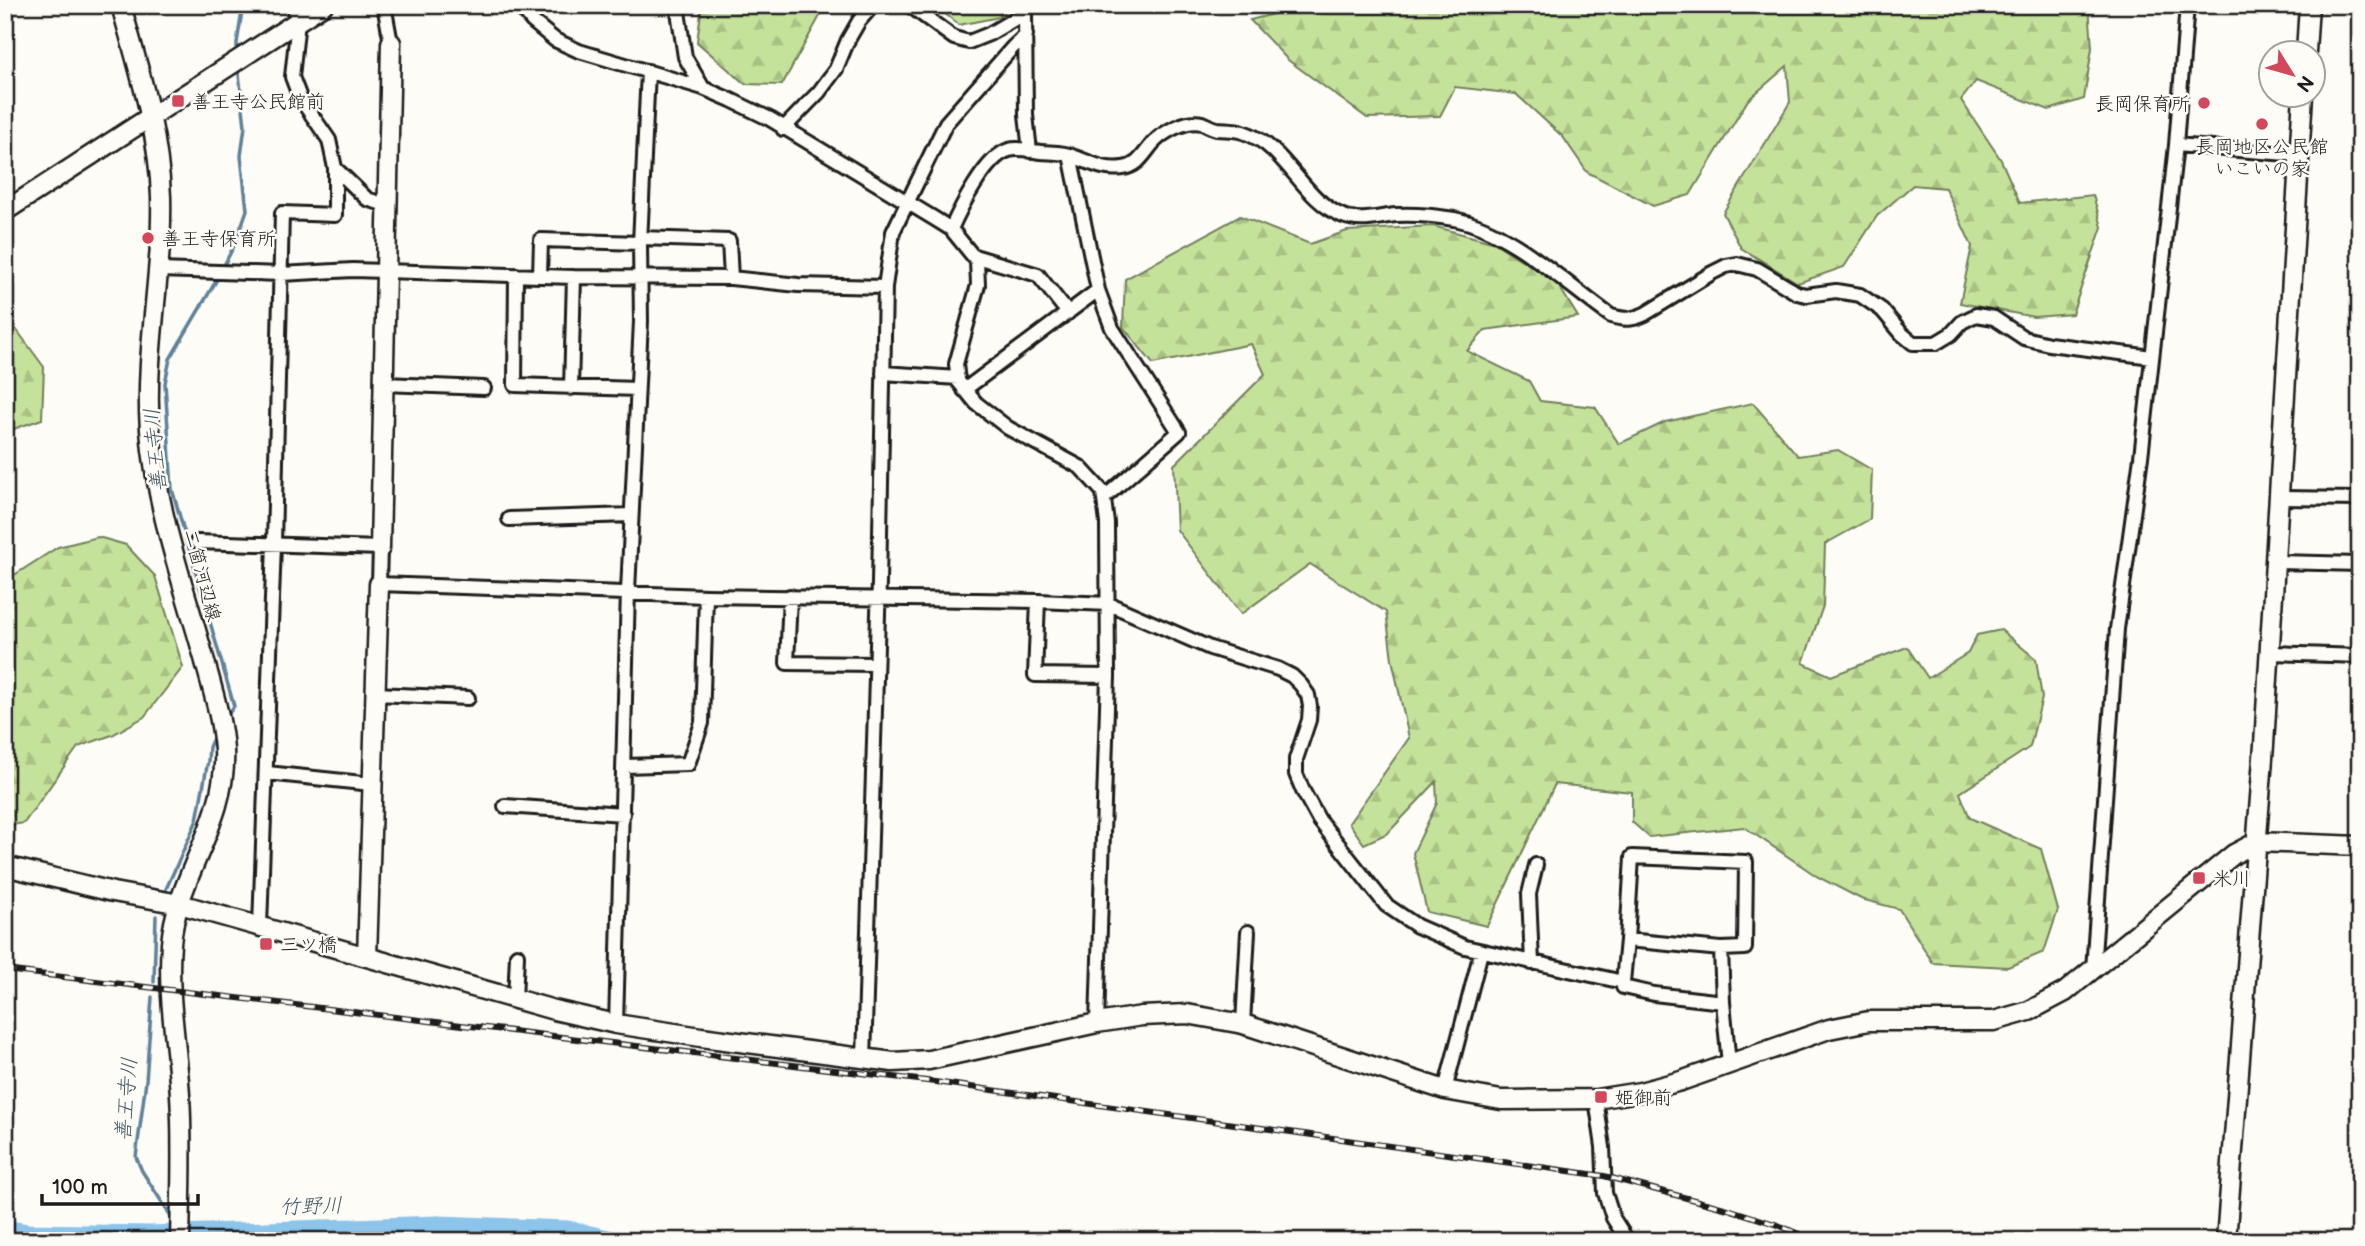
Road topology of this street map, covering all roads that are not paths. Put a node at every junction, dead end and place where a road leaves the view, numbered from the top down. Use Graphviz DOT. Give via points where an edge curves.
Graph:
graph roads {
  1 [pos="121,5"];
  2 [pos="323,5"];
  3 [pos="384,5"];
  4 [pos="519,5"];
  5 [pos="677,5"];
  6 [pos="873,5"];
  7 [pos="909,5"];
  8 [pos="2309,5"];
  9 [pos="2185,6"];
  10 [pos="295,13"];
  11 [pos="1026,35"];
  12 [pos="2307,38"];
  13 [pos="391,43"];
  14 [pos="648,71"];
  15 [pos="704,88"];
  16 [pos="2302,108"];
  17 [pos="151,115"];
  18 [pos="783,129"];
  19 [pos="2176,145"];
  20 [pos="1030,151"];
  21 [pos="1070,155"];
  22 [pos="2299,155"];
  23 [pos="335,168"];
  24 [pos="906,201"];
  25 [pos="389,206"];
  26 [pos="5,211"];
  27 [pos="951,229"];
  28 [pos="641,241"];
  29 [pos="974,256"];
  30 [pos="159,271"];
  31 [pos="387,271"];
  32 [pos="281,274"];
  33 [pos="516,275"];
  34 [pos="540,276"];
  35 [pos="574,277"];
  36 [pos="641,277"];
  37 [pos="731,278"];
  38 [pos="885,287"];
  39 [pos="1098,290"];
  40 [pos="1068,313"];
  41 [pos="2152,357"];
  42 [pos="883,373"];
  43 [pos="384,384"];
  44 [pos="961,384"];
  45 [pos="484,387"];
  46 [pos="570,388"];
  47 [pos="637,389"];
  48 [pos="1104,498"];
  49 [pos="2280,498"];
  50 [pos="2360,499"];
  51 [pos="631,515"];
  52 [pos="509,519"];
  53 [pos="198,542"];
  54 [pos="274,544"];
  55 [pos="380,548"];
  56 [pos="2276,562"];
  57 [pos="2360,564"];
  58 [pos="379,584"];
  59 [pos="628,591"];
  60 [pos="706,596"];
  61 [pos="790,596"];
  62 [pos="878,599"];
  63 [pos="1038,601"];
  64 [pos="1109,604"];
  65 [pos="2270,653"];
  66 [pos="2360,656"];
  67 [pos="875,664"];
  68 [pos="1108,676"];
  69 [pos="375,694"];
  70 [pos="468,698"];
  71 [pos="625,766"];
  72 [pos="267,773"];
  73 [pos="372,784"];
  74 [pos="505,806"];
  75 [pos="623,814"];
  76 [pos="2257,842"];
  77 [pos="2360,846"];
  78 [pos="1536,865"];
  79 [pos="5,866"];
  80 [pos="180,904"];
  81 [pos="260,926"];
  82 [pos="1248,932"];
  83 [pos="1627,940"];
  84 [pos="1721,949"];
  85 [pos="1481,952"];
  86 [pos="517,955"];
  87 [pos="367,957"];
  88 [pos="1532,963"];
  89 [pos="2093,970"];
  90 [pos="1623,982"];
  91 [pos="515,1000"];
  92 [pos="1723,1002"];
  93 [pos="1097,1023"];
  94 [pos="616,1024"];
  95 [pos="1243,1024"];
  96 [pos="864,1059"];
  97 [pos="1729,1064"];
  98 [pos="1445,1090"];
  99 [pos="1596,1099"];
  100 [pos="1625,1237"];
  101 [pos="180,1241"];
  102 [pos="2226,1241"];
  1 -- 17 [label="street, 二箇河辺線"];
  2 -- 10 [label="street"];
  3 -- 13 [label="street"];
  4 -- 14 [label="street" via="555,40"];
  5 -- 15 [label="street" via="685,57"];
  6 -- 18 [label="street" via="819,92"];
  7 -- 11 [label="street" via="954,38 969,41 1025,13"];
  8 -- 12 [label="street"];
  9 -- 19 [label="street"];
  10 -- 17 [label="street" via="237,59"];
  10 -- 23 [label="street" via="294,86 329,140"];
  11 -- 20 [label="street"];
  11 -- 24 [label="street" via="946,123"];
  13 -- 25 [label="street"];
  14 -- 15 [label="street"];
  14 -- 28 [label="street"];
  15 -- 18 [label="street"];
  16 -- 22 [label="street"];
  17 -- 26 [label="street"];
  17 -- 30 [label="street, 二箇河辺線" via="161,197"];
  18 -- 24 [label="street"];
  19 -- 22 [label="street"];
  19 -- 41 [label="street"];
  20 -- 21 [label="street"];
  20 -- 27 [label="street" via="1007,150 991,164 967,194"];
  21 -- 39 [label="street"];
  21 -- 41 [label="street" via="1103,169 1125,168 1143,158 1169,131 1188,124 1240,131 1268,146 1325,206 1344,216 1362,220 1424,216 1477,225 1512,244 1611,316 1624,320 1645,314 1712,273 1737,264 1757,269 1797,293 1860,295 1882,310 1913,343 1936,343 1976,315 1994,318 2024,338 2049,344"];
  22 -- 49 [label="street"];
  23 -- 25 [label="street" via="367,199"];
  23 -- 32 [label="street" via="335,215 282,213"];
  24 -- 27 [label="street"];
  24 -- 38 [label="street" via="893,232"];
  25 -- 31 [label="street"];
  27 -- 29 [label="street"];
  28 -- 34 [label="street" via="541,240"];
  28 -- 36 [label="street"];
  28 -- 37 [label="street" via="729,241"];
  29 -- 40 [label="street" via="1038,275"];
  29 -- 44 [label="street" via="978,285 956,364"];
  30 -- 32 [label="street"];
  30 -- 80 [label="street, 二箇河辺線" via="150,393 155,467 218,711 225,755 219,801"];
  31 -- 32 [label="street"];
  31 -- 33 [label="street"];
  31 -- 43 [label="street"];
  32 -- 54 [label="street"];
  33 -- 34 [label="street"];
  33 -- 46 [label="street" via="515,385"];
  34 -- 35 [label="street"];
  35 -- 36 [label="street"];
  35 -- 46 [label="street"];
  36 -- 37 [label="street"];
  36 -- 47 [label="street"];
  37 -- 38 [label="street"];
  38 -- 42 [label="street"];
  39 -- 40 [label="street"];
  39 -- 48 [label="street" via="1112,328 1179,432"];
  40 -- 44 [label="street"];
  41 -- 89 [label="street" via="2117,629"];
  42 -- 44 [label="street"];
  42 -- 62 [label="street"];
  43 -- 45 [label="street"];
  43 -- 55 [label="street"];
  44 -- 48 [label="street" via="976,403 1008,428 1080,467"];
  46 -- 47 [label="street"];
  47 -- 51 [label="street"];
  48 -- 64 [label="street"];
  49 -- 50 [label="street"];
  49 -- 56 [label="street"];
  51 -- 52 [label="street"];
  51 -- 59 [label="street"];
  53 -- 54 [label="street"];
  54 -- 55 [label="street"];
  54 -- 72 [label="street"];
  55 -- 58 [label="street"];
  56 -- 57 [label="street"];
  56 -- 65 [label="street"];
  58 -- 59 [label="street"];
  58 -- 69 [label="street"];
  59 -- 60 [label="street"];
  59 -- 71 [label="street"];
  60 -- 61 [label="street"];
  60 -- 71 [label="street" via="702,723 688,764"];
  61 -- 62 [label="street"];
  61 -- 67 [label="street" via="787,663"];
  62 -- 63 [label="street"];
  62 -- 67 [label="street"];
  63 -- 64 [label="street"];
  63 -- 68 [label="street" via="1035,675"];
  64 -- 68 [label="street"];
  64 -- 85 [label="street" via="1210,648 1256,660 1292,676 1308,695 1310,706 1296,774 1314,812 1386,905 1441,938"];
  65 -- 66 [label="street"];
  65 -- 76 [label="street"];
  67 -- 96 [label="street"];
  68 -- 93 [label="street"];
  69 -- 70 [label="street"];
  69 -- 73 [label="street"];
  71 -- 75 [label="street"];
  72 -- 73 [label="street"];
  72 -- 81 [label="street"];
  73 -- 87 [label="street"];
  74 -- 75 [label="street"];
  75 -- 94 [label="street"];
  76 -- 77 [label="street"];
  76 -- 89 [label="street" via="2234,854"];
  76 -- 102 [label="street"];
  78 -- 88 [label="street" via="1529,894"];
  79 -- 80 [label="street"];
  80 -- 81 [label="street"];
  80 -- 101 [label="street, 二箇河辺線" via="170,971 181,1108"];
  81 -- 87 [label="street"];
  82 -- 95 [label="street"];
  83 -- 84 [label="street"];
  83 -- 84 [label="street" via="1632,857 1746,862 1745,948"];
  83 -- 90 [label="street"];
  84 -- 92 [label="street"];
  85 -- 88 [label="street"];
  85 -- 98 [label="street"];
  86 -- 91 [label="street"];
  87 -- 91 [label="street"];
  88 -- 90 [label="street"];
  89 -- 97 [label="street" via="2041,1005 1994,1021 1869,1021 1829,1029"];
  90 -- 92 [label="street" via="1623,987 1654,994"];
  91 -- 94 [label="street"];
  92 -- 97 [label="street"];
  93 -- 95 [label="street" via="1187,1014"];
  93 -- 96 [label="street" via="929,1060"];
  94 -- 96 [label="street"];
  95 -- 98 [label="street"];
  97 -- 99 [label="street" via="1640,1092"];
  98 -- 99 [label="street" via="1501,1100"];
  99 -- 100 [label="street" via="1605,1193"];
}
